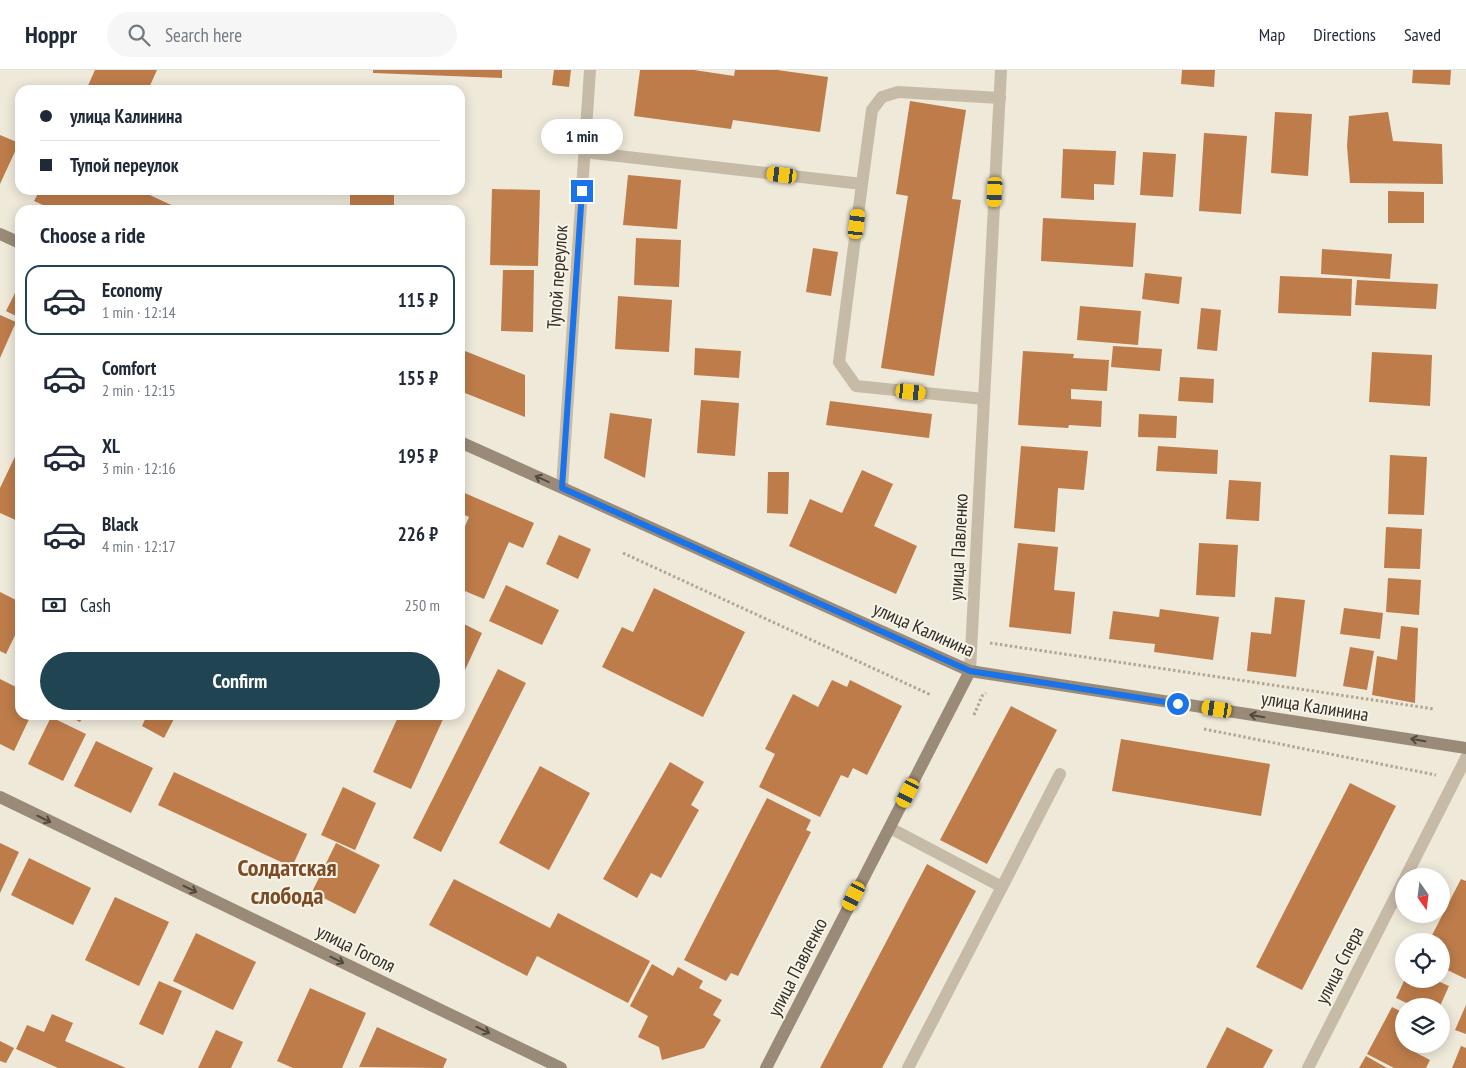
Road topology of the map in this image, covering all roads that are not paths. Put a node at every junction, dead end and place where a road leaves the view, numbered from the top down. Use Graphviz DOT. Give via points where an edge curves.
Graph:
graph roads {
  1 [pos="590,70"];
  2 [pos="1001,70"];
  3 [pos="1000,98"];
  4 [pos="584,152"];
  5 [pos="862,184"];
  6 [pos="0,234"];
  7 [pos="15,242"];
  8 [pos="984,400"];
  9 [pos="465,444"];
  10 [pos="562,488"];
  11 [pos="970,671"];
  12 [pos="1466,748"];
  13 [pos="1466,758"];
  14 [pos="1060,774"];
  15 [pos="0,797"];
  16 [pos="890,828"];
  17 [pos="1410,868"];
  18 [pos="1002,887"];
  19 [pos="1395,898"];
  20 [pos="560,1068"];
  21 [pos="766,1068"];
  22 [pos="908,1068"];
  23 [pos="1308,1068"];
  1 -- 4 [label="street, Тупой переулок"];
  2 -- 3 [label="street, улица Павленко"];
  3 -- 5 [label="street" via="898,92 882,97 872,110"];
  3 -- 8 [label="street, улица Павленко"];
  4 -- 5 [label="street"];
  4 -- 10 [label="street, Тупой переулок"];
  5 -- 8 [label="street" via="839,362 856,386"];
  6 -- 7 [label="main road"];
  8 -- 11 [label="street, улица Павленко"];
  10 -- 9 [label="main road, улица Калинина, one-way"];
  10 -- 11 [label="main road, улица Калинина"];
  12 -- 11 [label="main road, улица Калинина, one-way"];
  11 -- 16 [label="main road, улица Павленко"];
  13 -- 17 [label="street"];
  14 -- 18 [label="street"];
  15 -- 20 [label="main road, улица Гоголя, one-way"];
  16 -- 18 [label="street"];
  16 -- 21 [label="main road, улица Павленко"];
  18 -- 22 [label="street"];
  19 -- 23 [label="street, улица Спера"];
}
